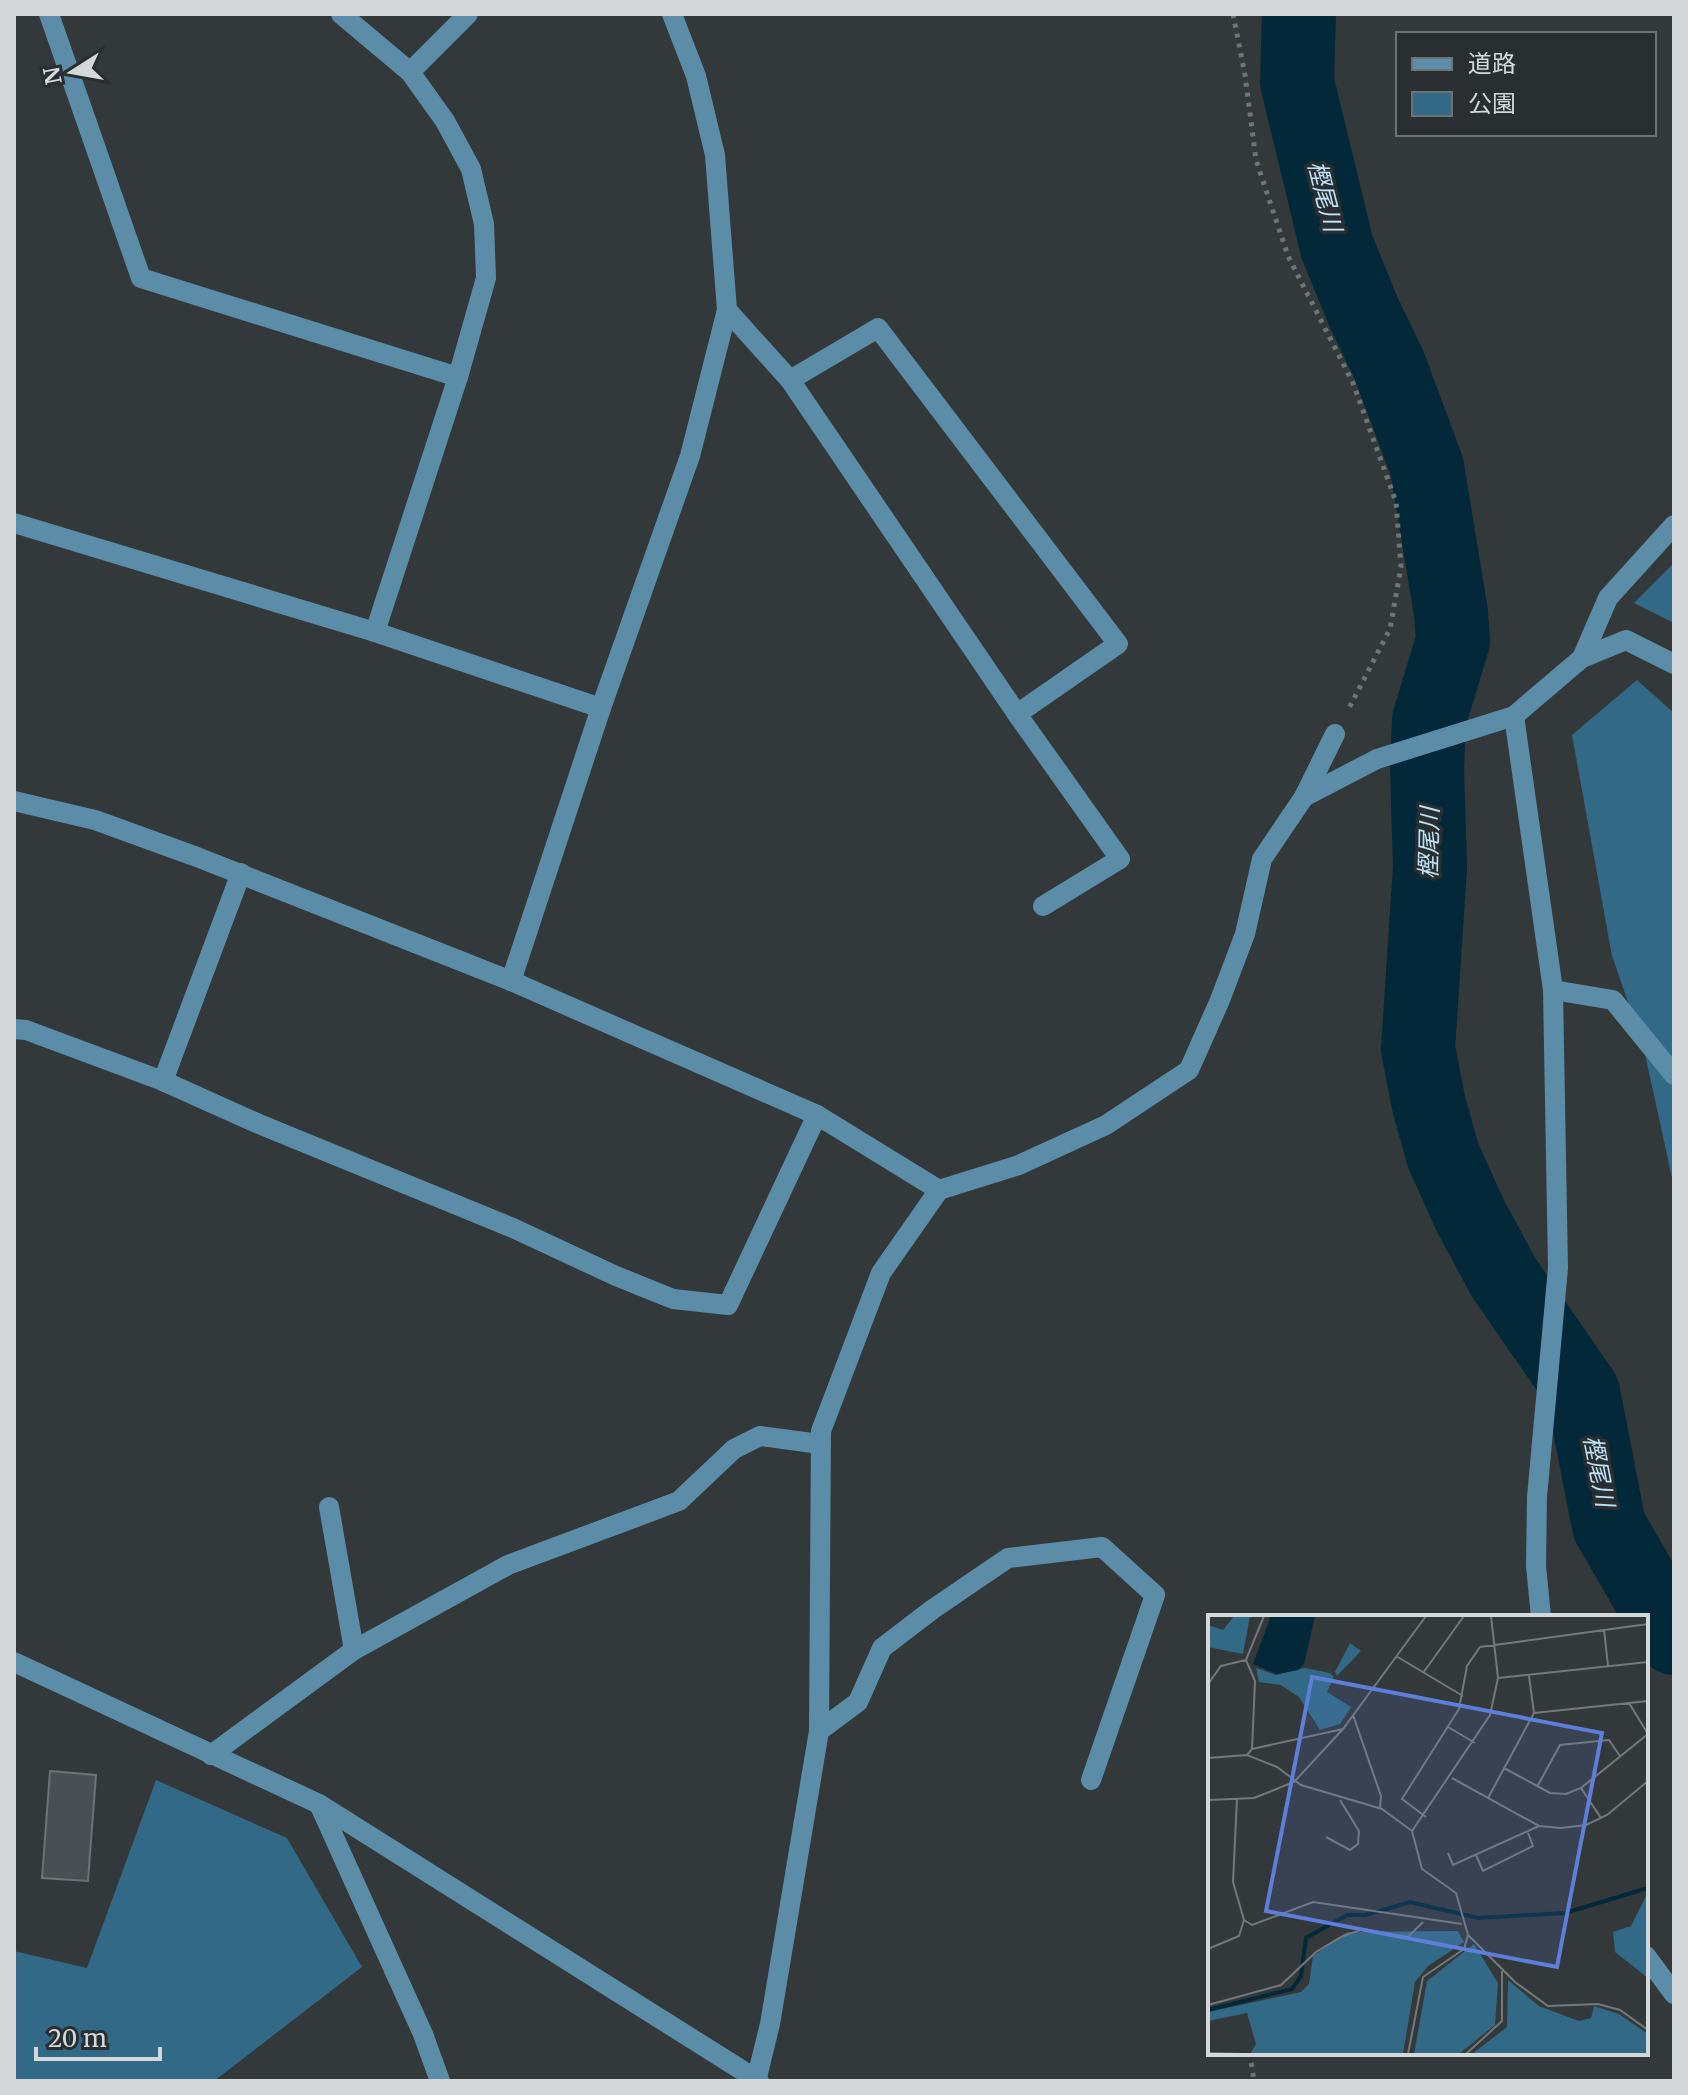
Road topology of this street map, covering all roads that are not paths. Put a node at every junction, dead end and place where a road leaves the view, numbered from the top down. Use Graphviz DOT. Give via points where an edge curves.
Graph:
graph roads {
  1 [pos="49,14"];
  2 [pos="341,14"];
  3 [pos="468,14"];
  4 [pos="672,14"];
  5 [pos="410,72"];
  6 [pos="727,310"];
  7 [pos="458,377"];
  8 [pos="790,380"];
  9 [pos="14,523"];
  10 [pos="1674,525"];
  11 [pos="375,632"];
  12 [pos="1582,658"];
  13 [pos="1674,664"];
  14 [pos="601,708"];
  15 [pos="1017,714"];
  16 [pos="1514,716"];
  17 [pos="1335,734"];
  18 [pos="1304,797"];
  19 [pos="14,801"];
  20 [pos="241,873"];
  21 [pos="1043,906"];
  22 [pos="511,981"];
  23 [pos="1553,990"];
  24 [pos="14,1029"];
  25 [pos="1674,1075"];
  26 [pos="163,1081"];
  27 [pos="817,1115"];
  28 [pos="939,1190"];
  29 [pos="820,1444"];
  30 [pos="329,1507"];
  31 [pos="1541,1615"];
  32 [pos="354,1650"];
  33 [pos="14,1662"];
  34 [pos="819,1731"];
  35 [pos="211,1755"];
  36 [pos="1091,1780"];
  37 [pos="319,1804"];
  38 [pos="1648,1959"];
  39 [pos="1674,1994"];
  40 [pos="758,2080"];
  41 [pos="440,2081"];
  1 -- 7 [label="street" via="141,278"];
  2 -- 5 [label="street"];
  3 -- 5 [label="street"];
  4 -- 6 [label="street" via="696,76 715,155"];
  5 -- 7 [label="street" via="471,169 484,224 486,278"];
  6 -- 8 [label="street"];
  6 -- 14 [label="street" via="690,456"];
  7 -- 11 [label="street"];
  8 -- 15 [label="street"];
  8 -- 15 [label="street" via="878,328 1118,644"];
  9 -- 11 [label="street"];
  10 -- 12 [label="street" via="1608,598"];
  11 -- 14 [label="street"];
  12 -- 13 [label="street" via="1626,640"];
  12 -- 16 [label="street"];
  14 -- 22 [label="street"];
  15 -- 21 [label="street" via="1120,859"];
  16 -- 18 [label="street" via="1377,759"];
  16 -- 23 [label="street"];
  17 -- 18 [label="street"];
  18 -- 28 [label="street" via="1262,859 1245,934 1189,1070 1106,1125 1019,1165"];
  19 -- 20 [label="street" via="95,820"];
  20 -- 22 [label="street"];
  20 -- 26 [label="street"];
  22 -- 27 [label="street"];
  23 -- 25 [label="street" via="1613,1000"];
  23 -- 31 [label="street" via="1558,1268 1537,1497"];
  24 -- 26 [label="street"];
  26 -- 27 [label="street" via="673,1299 728,1305"];
  27 -- 28 [label="street"];
  28 -- 29 [label="street" via="881,1273"];
  29 -- 32 [label="street" via="760,1436 734,1449 679,1501 508,1565"];
  29 -- 34 [label="street"];
  30 -- 32 [label="street"];
  32 -- 35 [label="street"];
  33 -- 35 [label="street"];
  34 -- 36 [label="street" via="858,1702 882,1648 1008,1558 1102,1547 1155,1595"];
  34 -- 40 [label="street"];
  35 -- 37 [label="street"];
  37 -- 40 [label="street"];
  37 -- 41 [label="street"];
  38 -- 39 [label="street"];
}
